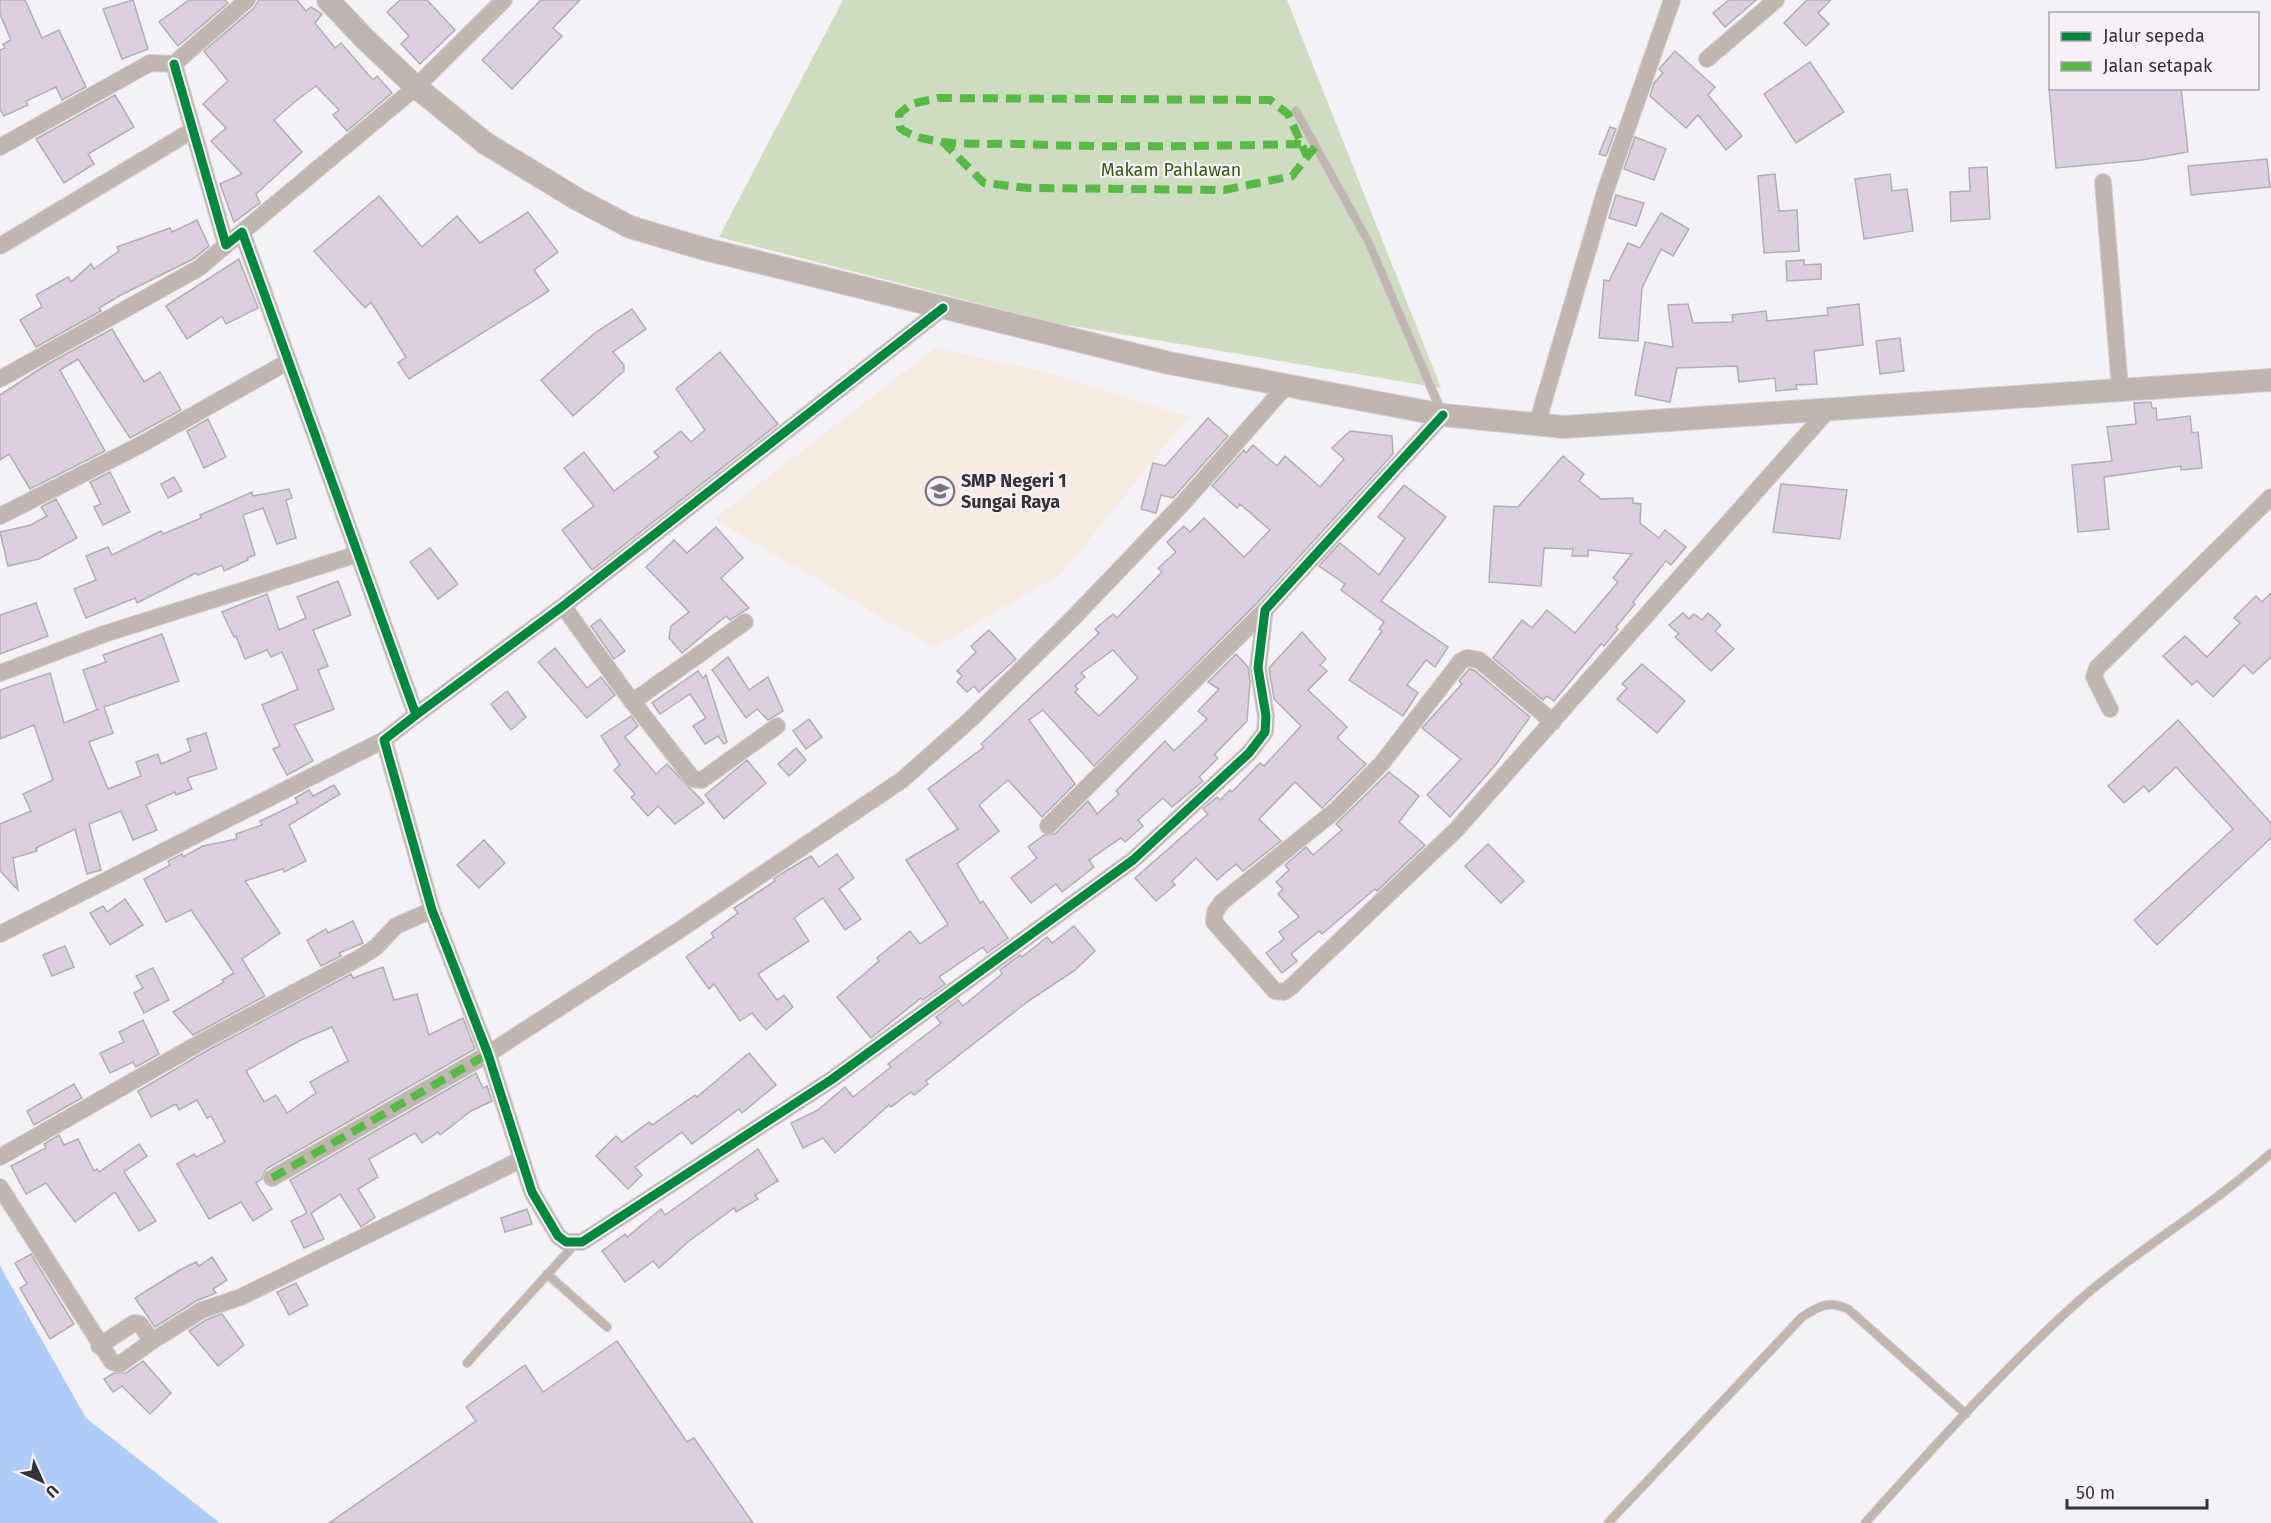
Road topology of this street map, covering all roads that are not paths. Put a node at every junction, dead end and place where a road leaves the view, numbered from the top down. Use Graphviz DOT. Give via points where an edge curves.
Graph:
graph roads {
  1 [pos="247,0"];
  2 [pos="328,0"];
  3 [pos="504,0"];
  4 [pos="1672,0"];
  5 [pos="1776,0"];
  6 [pos="1707,59"];
  7 [pos="174,63"];
  8 [pos="416,87"];
  9 [pos="1296,111"];
  10 [pos="193,130"];
  11 [pos="0,147"];
  12 [pos="2103,182"];
  13 [pos="242,232"];
  14 [pos="226,245"];
  15 [pos="0,246"];
  16 [pos="943,308"];
  17 [pos="289,361"];
  18 [pos="0,379"];
  19 [pos="2271,380"];
  20 [pos="1286,386"];
  21 [pos="2120,388"];
  22 [pos="1830,408"];
  23 [pos="1443,415"];
  24 [pos="1537,424"];
  25 [pos="2271,497"];
  26 [pos="0,516"];
  27 [pos="358,554"];
  28 [pos="563,606"];
  29 [pos="1265,610"];
  30 [pos="745,622"];
  31 [pos="0,673"];
  32 [pos="632,702"];
  33 [pos="2110,709"];
  34 [pos="416,716"];
  35 [pos="1553,722"];
  36 [pos="777,726"];
  37 [pos="384,740"];
  38 [pos="1048,826"];
  39 [pos="432,910"];
  40 [pos="0,934"];
  41 [pos="488,1054"];
  42 [pos="2271,1153"];
  43 [pos="0,1158"];
  44 [pos="520,1160"];
  45 [pos="272,1178"];
  46 [pos="0,1187"];
  47 [pos="576,1242"];
  48 [pos="547,1274"];
  49 [pos="607,1327"];
  50 [pos="152,1341"];
  51 [pos="99,1346"];
  52 [pos="466,1363"];
  53 [pos="1966,1414"];
  54 [pos="1608,1523"];
  55 [pos="1865,1523"];
  1 -- 7 [label="street"];
  2 -- 8 [label="main road"];
  3 -- 8 [label="street"];
  4 -- 24 [label="street" via="1605,192"];
  5 -- 6 [label="street"];
  7 -- 10 [label="street"];
  7 -- 11 [label="street" via="150,63"];
  8 -- 13 [label="street"];
  8 -- 16 [label="main road" via="485,143 630,228"];
  9 -- 23 [label="lane" via="1368,241"];
  10 -- 14 [label="street"];
  10 -- 15 [label="street"];
  12 -- 21 [label="street"];
  13 -- 14 [label="street"];
  13 -- 17 [label="street"];
  14 -- 18 [label="street" via="199,268"];
  16 -- 20 [label="main road" via="1169,363"];
  16 -- 28 [label="street"];
  17 -- 26 [label="street" via="140,445"];
  17 -- 27 [label="street"];
  19 -- 21 [label="main road"];
  20 -- 23 [label="main road"];
  20 -- 41 [label="street" via="1184,502 1074,617 971,719 902,780"];
  21 -- 22 [label="main road"];
  22 -- 24 [label="main road" via="1591,427"];
  22 -- 35 [label="street"];
  23 -- 24 [label="main road"];
  23 -- 29 [label="street"];
  25 -- 33 [label="street" via="2097,668 2094,677"];
  27 -- 31 [label="street" via="104,634"];
  27 -- 34 [label="street"];
  28 -- 32 [label="street"];
  28 -- 34 [label="street"];
  29 -- 38 [label="street"];
  29 -- 47 [label="street" via="1258,668 1265,732 1249,753 1133,860 831,1080 598,1234"];
  30 -- 32 [label="street"];
  32 -- 36 [label="street" via="697,780"];
  34 -- 37 [label="street"];
  35 -- 35 [label="street" via="1456,830 1284,992 1275,991 1214,922 1222,902 1336,810 1382,763 1461,661 1479,660"];
  37 -- 39 [label="street"];
  37 -- 40 [label="street"];
  39 -- 41 [label="street"];
  39 -- 43 [label="street" via="396,926 361,957 203,1041"];
  41 -- 44 [label="street"];
  41 -- 45 [label="street"];
  42 -- 53 [label="lane" via="2073,1306"];
  44 -- 47 [label="street" via="550,1227 566,1242"];
  44 -- 50 [label="street" via="241,1297 202,1310"];
  46 -- 51 [label="street"];
  47 -- 48 [label="lane"];
  48 -- 49 [label="lane"];
  48 -- 52 [label="lane"];
  50 -- 51 [label="street" via="117,1364"];
  50 -- 51 [label="street" via="137,1323"];
  53 -- 54 [label="lane" via="1848,1309 1835,1303 1818,1306 1802,1317"];
  53 -- 55 [label="lane"];
}
